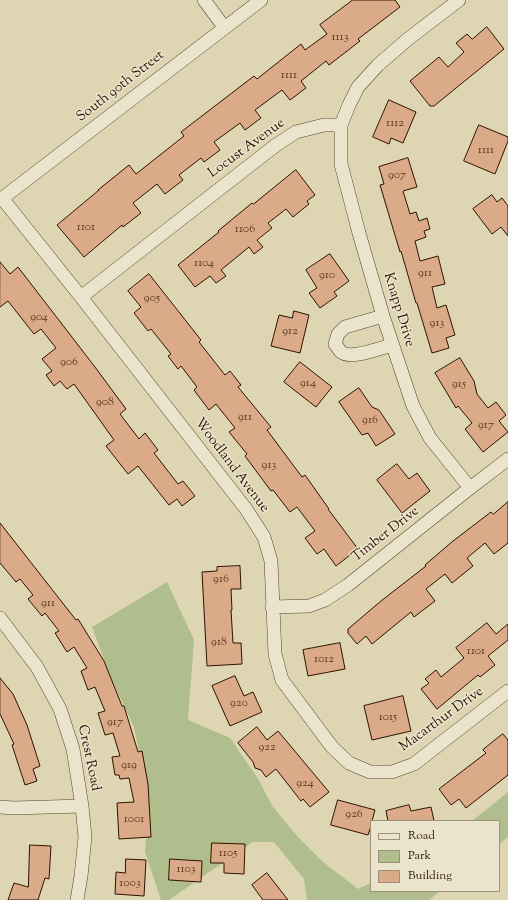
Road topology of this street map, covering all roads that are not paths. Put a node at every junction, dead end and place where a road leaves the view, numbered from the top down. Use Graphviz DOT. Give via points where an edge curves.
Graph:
graph roads {
  1 [pos="204,0"];
  2 [pos="260,0"];
  3 [pos="459,0"];
  4 [pos="224,27"];
  5 [pos="340,125"];
  6 [pos="1,199"];
  7 [pos="81,297"];
  8 [pos="383,316"];
  9 [pos="392,345"];
  10 [pos="508,459"];
  11 [pos="470,488"];
  12 [pos="272,607"];
  13 [pos="0,618"];
  14 [pos="508,691"];
  15 [pos="370,772"];
  16 [pos="82,806"];
  17 [pos="0,807"];
  18 [pos="77,900"];
  1 -- 4 [label="street"];
  2 -- 4 [label="street, South 90th Street"];
  3 -- 5 [label="street" via="378,65 358,87"];
  4 -- 6 [label="street, South 90th Street"];
  5 -- 7 [label="street, Locust Avenue" via="324,125 296,132 276,145"];
  5 -- 8 [label="street, Knapp Drive" via="341,164"];
  6 -- 7 [label="street, Woodland Avenue"];
  7 -- 12 [label="street, Woodland Avenue" via="246,509 264,537 271,561"];
  8 -- 9 [label="street, Knapp Drive"];
  8 -- 9 [label="street" via="345,327 338,334 336,344 342,353 349,355"];
  9 -- 11 [label="street, Knapp Drive" via="413,406 430,438"];
  10 -- 11 [label="street, Timber Drive"];
  11 -- 12 [label="street, Timber Drive" via="348,585 325,600 309,606"];
  12 -- 15 [label="street, Woodland Avenue" via="275,654 282,680 332,747 349,763"];
  13 -- 16 [label="street, Crest Road" via="38,667 60,709 73,749"];
  14 -- 15 [label="street, Macarthur Drive" via="414,764 392,772"];
  16 -- 17 [label="street"];
  16 -- 18 [label="street, Crest Road" via="84,837"];
}
